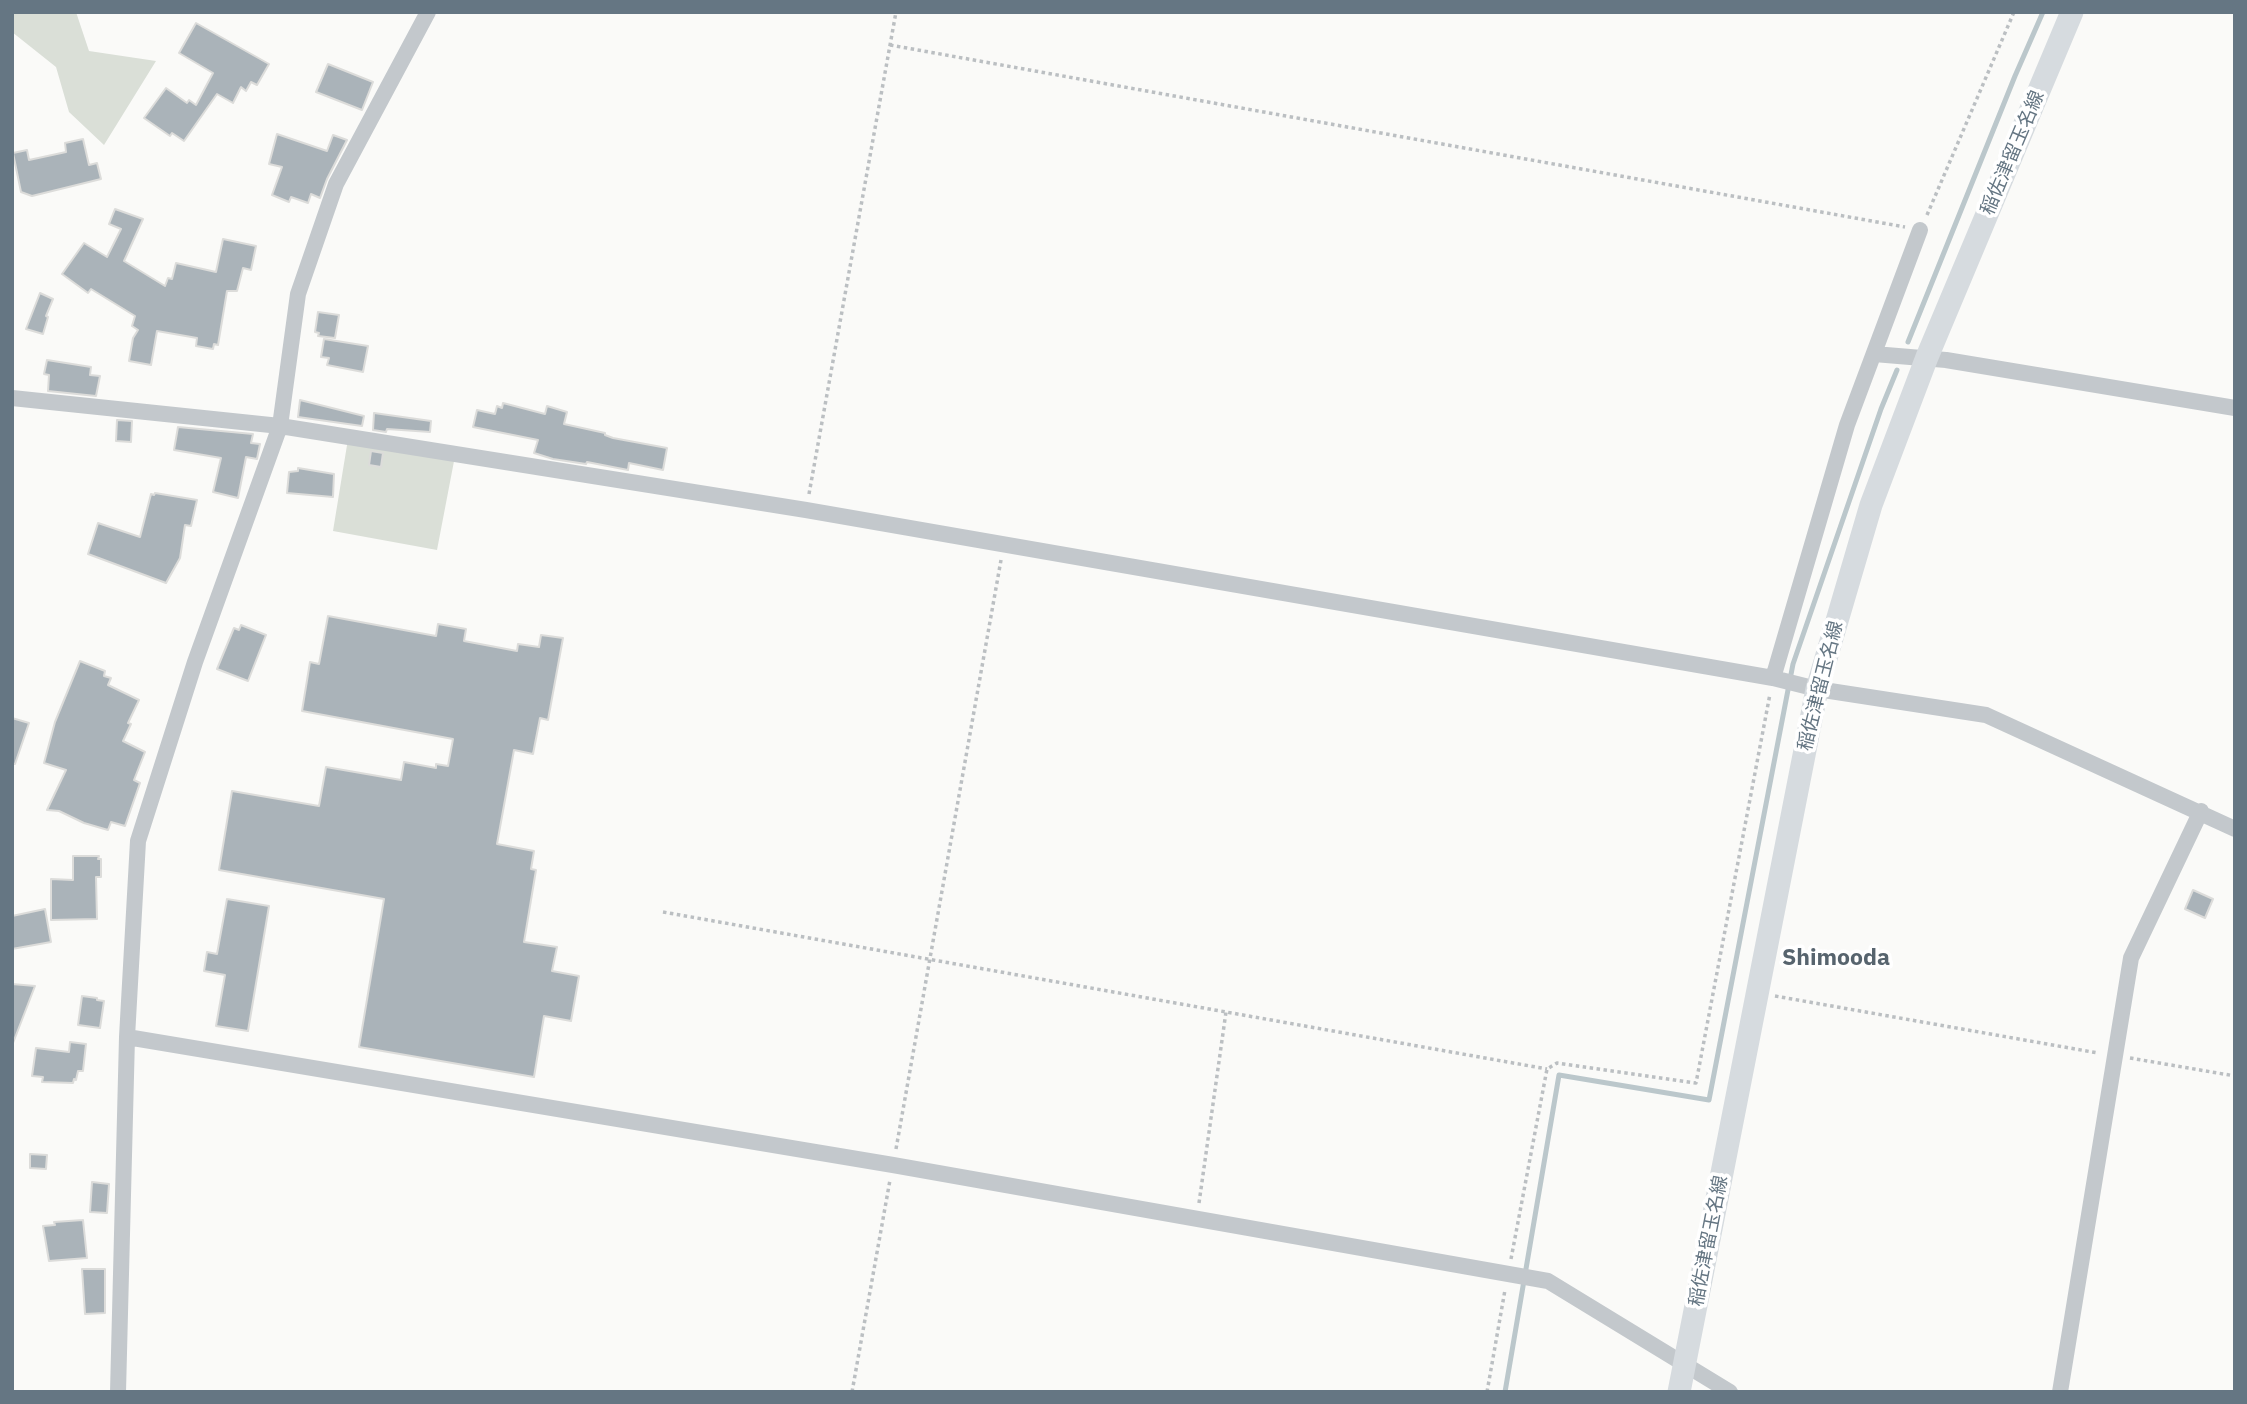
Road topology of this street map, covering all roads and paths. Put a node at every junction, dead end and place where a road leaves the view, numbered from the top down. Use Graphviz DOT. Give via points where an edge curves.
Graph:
graph roads {
  1 [pos="428,12"];
  2 [pos="896,12"];
  3 [pos="2014,12"];
  4 [pos="2072,12"];
  5 [pos="890,45"];
  6 [pos="1920,230"];
  7 [pos="1874,354"];
  8 [pos="1927,357"];
  9 [pos="12,398"];
  10 [pos="2235,408"];
  11 [pos="280,426"];
  12 [pos="806,510"];
  13 [pos="1004,543"];
  14 [pos="1773,678"];
  15 [pos="1814,688"];
  16 [pos="2201,811"];
  17 [pos="2235,829"];
  18 [pos="663,912"];
  19 [pos="929,959"];
  20 [pos="1758,993"];
  21 [pos="1226,1012"];
  22 [pos="127,1037"];
  23 [pos="2113,1056"];
  24 [pos="1547,1069"];
  25 [pos="2235,1076"];
  26 [pos="893,1165"];
  27 [pos="1196,1219"];
  28 [pos="1508,1275"];
  29 [pos="1684,1365"];
  30 [pos="118,1392"];
  31 [pos="852,1392"];
  32 [pos="1487,1392"];
  33 [pos="1679,1392"];
  34 [pos="1730,1392"];
  35 [pos="2060,1392"];
  1 -- 11 [label="street" via="336,184 298,293"];
  2 -- 5 [label="path"];
  3 -- 6 [label="path"];
  4 -- 8 [label="main road, 稲佐津留玉名線"];
  5 -- 6 [label="path"];
  5 -- 12 [label="path"];
  6 -- 7 [label="street"];
  7 -- 8 [label="street"];
  7 -- 14 [label="street" via="1847,425"];
  8 -- 10 [label="street"];
  8 -- 15 [label="main road, 稲佐津留玉名線" via="1871,505"];
  9 -- 11 [label="street"];
  11 -- 12 [label="street"];
  11 -- 22 [label="street" via="194,662 138,841"];
  12 -- 13 [label="street"];
  13 -- 14 [label="street"];
  13 -- 19 [label="path"];
  14 -- 15 [label="street"];
  14 -- 24 [label="path" via="1696,1083 1557,1063"];
  15 -- 16 [label="street" via="1986,715"];
  15 -- 20 [label="main road, 稲佐津留玉名線"];
  16 -- 17 [label="street"];
  16 -- 23 [label="street" via="2131,958"];
  18 -- 19 [label="path"];
  19 -- 21 [label="path"];
  19 -- 26 [label="path"];
  20 -- 23 [label="path"];
  20 -- 29 [label="main road, 稲佐津留玉名線"];
  21 -- 24 [label="path"];
  21 -- 27 [label="path"];
  22 -- 26 [label="street"];
  22 -- 30 [label="street"];
  23 -- 25 [label="path"];
  23 -- 35 [label="street"];
  24 -- 28 [label="path"];
  26 -- 27 [label="street"];
  26 -- 31 [label="path"];
  27 -- 28 [label="street"];
  28 -- 29 [label="street" via="1548,1281"];
  28 -- 32 [label="path"];
  29 -- 33 [label="main road, 稲佐津留玉名線"];
  29 -- 34 [label="street"];
}
